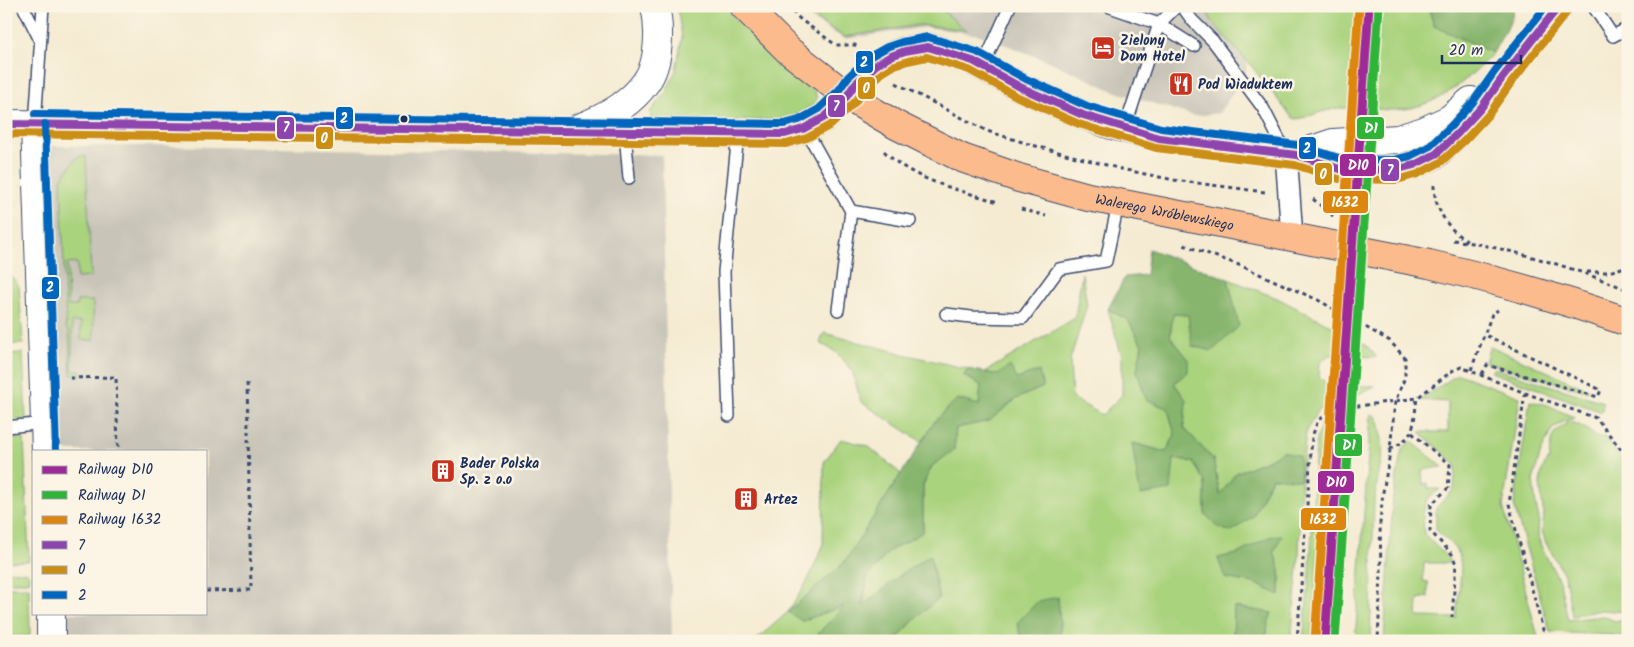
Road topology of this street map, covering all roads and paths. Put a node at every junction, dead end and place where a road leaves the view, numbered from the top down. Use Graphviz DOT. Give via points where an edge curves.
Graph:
graph roads {
  1 [pos="23,6"];
  2 [pos="43,6"];
  3 [pos="655,6"];
  4 [pos="744,6"];
  5 [pos="786,6"];
  6 [pos="1010,6"];
  7 [pos="1176,6"];
  8 [pos="1182,6"];
  9 [pos="1559,6"];
  10 [pos="1593,6"];
  11 [pos="1110,7"];
  12 [pos="1160,24"];
  13 [pos="1628,28"];
  14 [pos="41,43"];
  15 [pos="1194,46"];
  16 [pos="860,49"];
  17 [pos="983,67"];
  18 [pos="893,81"];
  19 [pos="847,96"];
  20 [pos="6,124"];
  21 [pos="35,124"];
  22 [pos="1125,128"];
  23 [pos="804,129"];
  24 [pos="573,131"];
  25 [pos="625,133"];
  26 [pos="738,134"];
  27 [pos="1292,154"];
  28 [pos="628,178"];
  29 [pos="1434,184"];
  30 [pos="1273,193"];
  31 [pos="1118,204"];
  32 [pos="851,211"];
  33 [pos="910,221"];
  34 [pos="1290,237"];
  35 [pos="1470,242"];
  36 [pos="1178,243"];
  37 [pos="1628,266"];
  38 [pos="1585,272"];
  39 [pos="838,310"];
  40 [pos="946,314"];
  41 [pos="1492,314"];
  42 [pos="1628,322"];
  43 [pos="1483,334"];
  44 [pos="1471,370"];
  45 [pos="1482,374"];
  46 [pos="62,378"];
  47 [pos="247,379"];
  48 [pos="1525,393"];
  49 [pos="1417,398"];
  50 [pos="1395,402"];
  51 [pos="729,416"];
  52 [pos="45,423"];
  53 [pos="6,426"];
  54 [pos="1412,433"];
  55 [pos="1390,449"];
  56 [pos="46,450"];
  57 [pos="118,450"];
  58 [pos="1628,458"];
  59 [pos="208,591"];
  60 [pos="51,614"];
  61 [pos="1452,617"];
  62 [pos="1546,639"];
  63 [pos="52,641"];
  64 [pos="1297,641"];
  65 [pos="1378,641"];
  66 [pos="1598,641"];
  1 -- 14 [label="lane"];
  2 -- 14 [label="lane"];
  3 -- 24 [label="street" via="658,53 647,82 626,103 602,119"];
  4 -- 19 [label="main road, Walerego Wróblewskiego" via="788,50"];
  5 -- 16 [label="path" via="836,45 855,45"];
  6 -- 17 [label="lane"];
  7 -- 12 [label="lane"];
  8 -- 27 [label="lane" via="1213,41 1263,108"];
  9 -- 27 [label="street" via="1503,77 1450,119 1398,139 1333,142"];
  10 -- 13 [label="lane" via="1613,36"];
  11 -- 12 [label="lane"];
  12 -- 15 [label="lane"];
  12 -- 22 [label="lane"];
  14 -- 21 [label="lane"];
  17 -- 19 [label="street" via="952,53 928,47 906,51 876,65"];
  17 -- 22 [label="street" via="1060,106"];
  18 -- 30 [label="path" via="986,131 1032,145 1174,180"];
  19 -- 23 [label="street" via="825,117"];
  19 -- 31 [label="main road, Walerego Wróblewskiego" via="962,158 1027,181"];
  20 -- 21 [label="street"];
  21 -- 24 [label="street"];
  21 -- 52 [label="street"];
  22 -- 27 [label="street" via="1159,138"];
  23 -- 26 [label="street" via="785,134"];
  23 -- 32 [label="lane"];
  24 -- 25 [label="street"];
  25 -- 26 [label="street"];
  25 -- 28 [label="lane"];
  26 -- 51 [label="lane" via="724,272"];
  27 -- 34 [label="street"];
  29 -- 35 [label="path" via="1434,194 1442,214 1455,234"];
  31 -- 34 [label="main road, Walerego Wróblewskiego"];
  31 -- 40 [label="lane" via="1106,261 1059,270 1024,318"];
  32 -- 33 [label="lane"];
  32 -- 39 [label="lane"];
  34 -- 42 [label="main road, Walerego Wróblewskiego" via="1496,280"];
  36 -- 50 [label="path" via="1239,265 1318,300 1390,341 1404,358 1405,377"];
  37 -- 38 [label="path" via="1610,272"];
  41 -- 43 [label="path"];
  43 -- 44 [label="path"];
  43 -- 45 [label="path" via="1601,390 1598,397 1487,365"];
  44 -- 45 [label="path"];
  44 -- 49 [label="path" via="1461,367 1452,371"];
  45 -- 48 [label="path"];
  46 -- 57 [label="path" via="116,377"];
  47 -- 59 [label="path" via="251,590"];
  48 -- 58 [label="path" via="1596,418"];
  48 -- 62 [label="path" via="1509,504"];
  49 -- 50 [label="path"];
  49 -- 54 [label="path"];
  50 -- 55 [label="path"];
  50 -- 64 [label="path" via="1337,409 1318,420 1312,437"];
  52 -- 53 [label="lane"];
  52 -- 56 [label="street"];
  54 -- 55 [label="path" via="1403,443"];
  54 -- 61 [label="path" via="1450,465 1448,488 1431,505 1430,532 1452,554 1456,564"];
  55 -- 65 [label="path" via="1380,523"];
  60 -- 63 [label="street"];
  62 -- 66 [label="path"];
}
